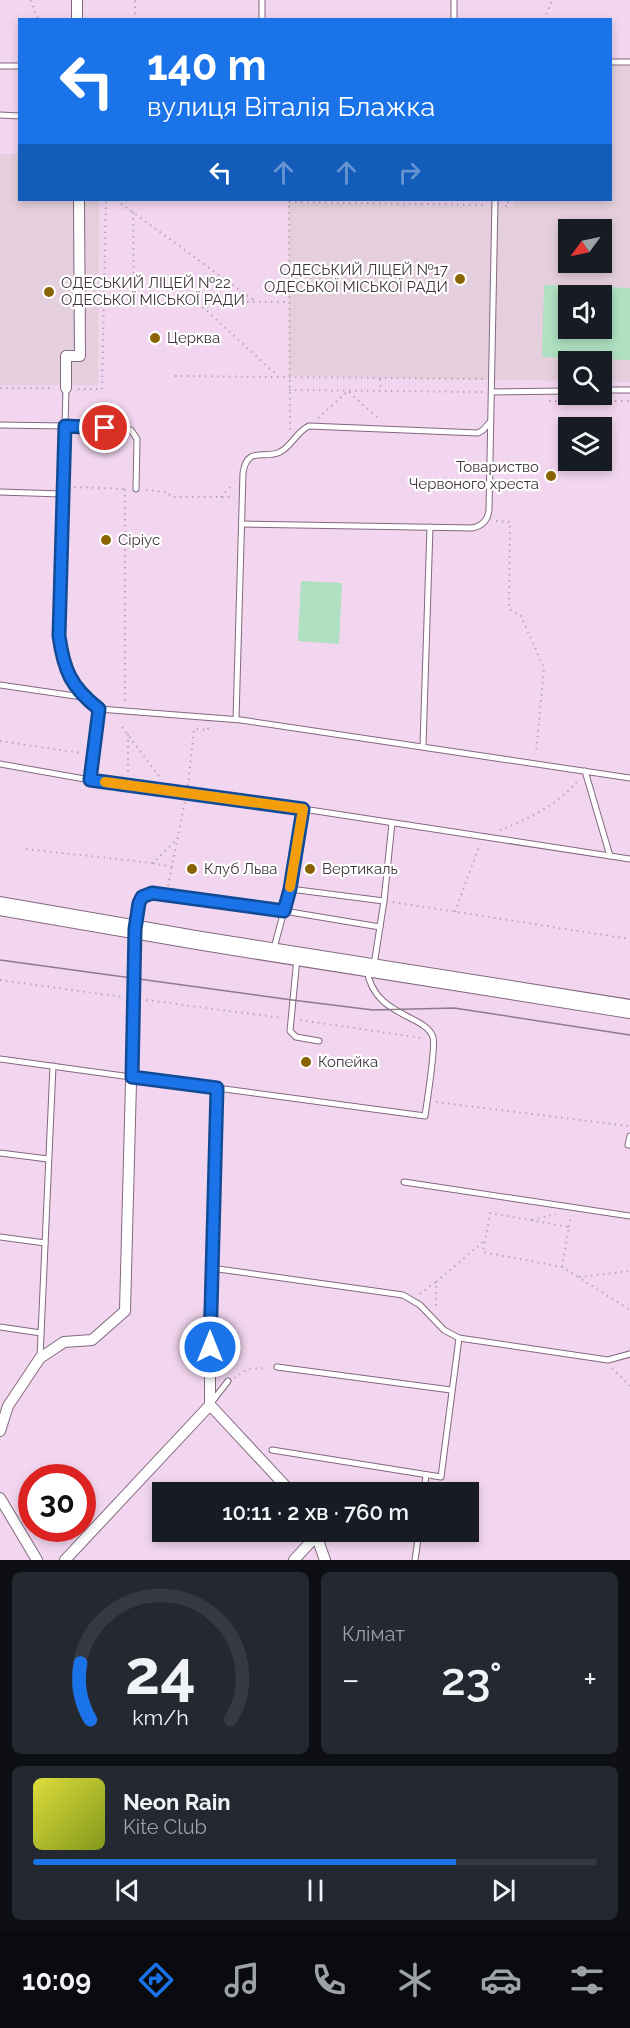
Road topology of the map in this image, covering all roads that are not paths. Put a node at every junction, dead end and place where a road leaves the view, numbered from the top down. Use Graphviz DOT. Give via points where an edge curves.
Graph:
graph roads {
  1 [pos="77,0"];
  2 [pos="262,0"];
  3 [pos="454,0"];
  4 [pos="77,18"];
  5 [pos="262,18"];
  6 [pos="454,18"];
  7 [pos="612,62"];
  8 [pos="630,62"];
  9 [pos="0,66"];
  10 [pos="18,66"];
  11 [pos="0,115"];
  12 [pos="18,116"];
  13 [pos="79,201"];
  14 [pos="495,202"];
  15 [pos="66,388"];
  16 [pos="612,390"];
  17 [pos="630,390"];
  18 [pos="558,391"];
  19 [pos="492,392"];
  20 [pos="492,419"];
  21 [pos="0,425"];
  22 [pos="65,426"];
  23 [pos="136,489"];
  24 [pos="64,490"];
  25 [pos="0,492"];
  26 [pos="242,524"];
  27 [pos="430,527"];
  28 [pos="0,686"];
  29 [pos="83,697"];
  30 [pos="99,709"];
  31 [pos="236,719"];
  32 [pos="423,746"];
  33 [pos="0,764"];
  34 [pos="585,771"];
  35 [pos="630,778"];
  36 [pos="90,780"];
  37 [pos="303,809"];
  38 [pos="392,823"];
  39 [pos="610,856"];
  40 [pos="630,859"];
  41 [pos="290,889"];
  42 [pos="384,901"];
  43 [pos="0,906"];
  44 [pos="284,911"];
  45 [pos="380,927"];
  46 [pos="135,929"];
  47 [pos="273,952"];
  48 [pos="297,956"];
  49 [pos="370,966"];
  50 [pos="630,1009"];
  51 [pos="319,1041"];
  52 [pos="0,1059"];
  53 [pos="53,1066"];
  54 [pos="132,1077"];
  55 [pos="217,1088"];
  56 [pos="630,1136"];
  57 [pos="630,1145"];
  58 [pos="0,1153"];
  59 [pos="48,1159"];
  60 [pos="404,1182"];
  61 [pos="630,1216"];
  62 [pos="0,1237"];
  63 [pos="45,1243"];
  64 [pos="211,1268"];
  65 [pos="0,1328"];
  66 [pos="41,1333"];
  67 [pos="459,1338"];
  68 [pos="630,1354"];
  69 [pos="40,1358"];
  70 [pos="277,1367"];
  71 [pos="228,1381"];
  72 [pos="451,1390"];
  73 [pos="210,1405"];
  74 [pos="1,1425"];
  75 [pos="272,1450"];
  76 [pos="426,1475"];
  77 [pos="282,1482"];
  78 [pos="425,1482"];
  79 [pos="0,1498"];
  80 [pos="309,1542"];
  81 [pos="319,1542"];
  82 [pos="418,1542"];
  83 [pos="37,1560"];
  84 [pos="65,1560"];
  85 [pos="294,1560"];
  86 [pos="326,1560"];
  87 [pos="415,1560"];
  1 -- 4 [label="street"];
  2 -- 5 [label="lane"];
  3 -- 6 [label="lane"];
  7 -- 8 [label="lane"];
  9 -- 10 [label="lane"];
  11 -- 12 [label="lane"];
  13 -- 15 [label="street" via="80,356 66,356"];
  14 -- 19 [label="lane"];
  15 -- 22 [label="lane"];
  16 -- 17 [label="lane"];
  18 -- 19 [label="lane"];
  19 -- 20 [label="lane"];
  20 -- 26 [label="lane" via="478,433 309,426 280,452 250,457 243,473"];
  20 -- 27 [label="lane" via="486,520 472,528"];
  21 -- 22 [label="lane"];
  22 -- 23 [label="lane" via="131,430 137,439"];
  22 -- 24 [label="street"];
  24 -- 25 [label="lane"];
  24 -- 29 [label="street" via="59,636 63,663"];
  26 -- 27 [label="lane"];
  26 -- 31 [label="lane"];
  27 -- 32 [label="lane"];
  28 -- 29 [label="lane"];
  29 -- 30 [label="street"];
  30 -- 31 [label="lane"];
  30 -- 36 [label="street"];
  31 -- 32 [label="lane"];
  32 -- 34 [label="lane"];
  33 -- 36 [label="lane"];
  34 -- 35 [label="lane"];
  34 -- 39 [label="lane"];
  36 -- 37 [label="lane"];
  37 -- 38 [label="lane"];
  37 -- 41 [label="lane"];
  38 -- 39 [label="lane"];
  38 -- 42 [label="lane"];
  39 -- 40 [label="lane"];
  41 -- 42 [label="lane"];
  41 -- 44 [label="lane"];
  42 -- 45 [label="lane"];
  43 -- 46 [label="highway"];
  44 -- 45 [label="lane"];
  44 -- 46 [label="lane" via="152,893 139,903"];
  44 -- 47 [label="lane"];
  45 -- 49 [label="lane"];
  46 -- 47 [label="highway"];
  46 -- 54 [label="street"];
  47 -- 48 [label="highway"];
  48 -- 49 [label="highway"];
  48 -- 51 [label="lane" via="290,1031 292,1035"];
  49 -- 50 [label="highway"];
  49 -- 55 [label="lane" via="372,987 383,1001 425,1026 434,1040 425,1116"];
  52 -- 53 [label="lane"];
  53 -- 54 [label="lane"];
  53 -- 59 [label="lane"];
  54 -- 55 [label="street"];
  54 -- 69 [label="street" via="124,1311 92,1340 64,1342"];
  55 -- 64 [label="street"];
  56 -- 57 [label="lane"];
  58 -- 59 [label="lane"];
  59 -- 63 [label="lane"];
  60 -- 61 [label="lane"];
  62 -- 63 [label="lane"];
  63 -- 66 [label="lane"];
  64 -- 67 [label="lane" via="403,1295"];
  64 -- 73 [label="street"];
  65 -- 66 [label="lane"];
  66 -- 69 [label="lane"];
  67 -- 68 [label="lane" via="603,1360"];
  67 -- 72 [label="lane"];
  69 -- 74 [label="street" via="8,1406"];
  70 -- 72 [label="lane"];
  71 -- 73 [label="lane"];
  72 -- 76 [label="lane" via="441,1477"];
  73 -- 77 [label="street"];
  73 -- 84 [label="street"];
  75 -- 76 [label="lane"];
  76 -- 78 [label="lane"];
  79 -- 83 [label="street"];
  80 -- 85 [label="street"];
  81 -- 86 [label="street"];
  82 -- 87 [label="lane"];
}
